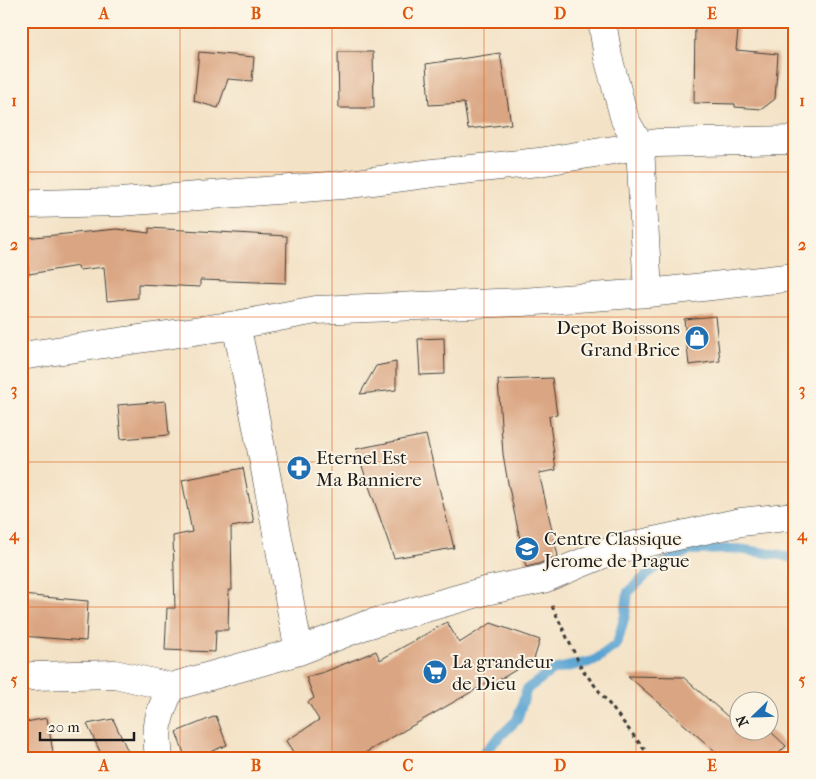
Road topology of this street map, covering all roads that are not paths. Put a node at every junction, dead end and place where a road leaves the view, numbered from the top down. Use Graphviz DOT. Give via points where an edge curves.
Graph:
graph roads {
  1 [pos="602,21"];
  2 [pos="795,140"];
  3 [pos="640,146"];
  4 [pos="21,206"];
  5 [pos="795,277"];
  6 [pos="648,293"];
  7 [pos="236,325"];
  8 [pos="21,356"];
  9 [pos="795,516"];
  10 [pos="299,651"];
  11 [pos="21,677"];
  12 [pos="171,687"];
  13 [pos="160,758"];
  1 -- 3 [label="street" via="625,120"];
  2 -- 3 [label="street"];
  3 -- 4 [label="street" via="539,162 342,185"];
  3 -- 6 [label="street"];
  5 -- 6 [label="street"];
  6 -- 7 [label="street" via="522,302 316,310"];
  7 -- 8 [label="street"];
  7 -- 10 [label="street" via="256,415"];
  9 -- 10 [label="street" via="741,522 613,550 542,579 485,591 366,625"];
  10 -- 12 [label="street"];
  11 -- 12 [label="street" via="115,674"];
  12 -- 13 [label="street" via="159,712"];
}
